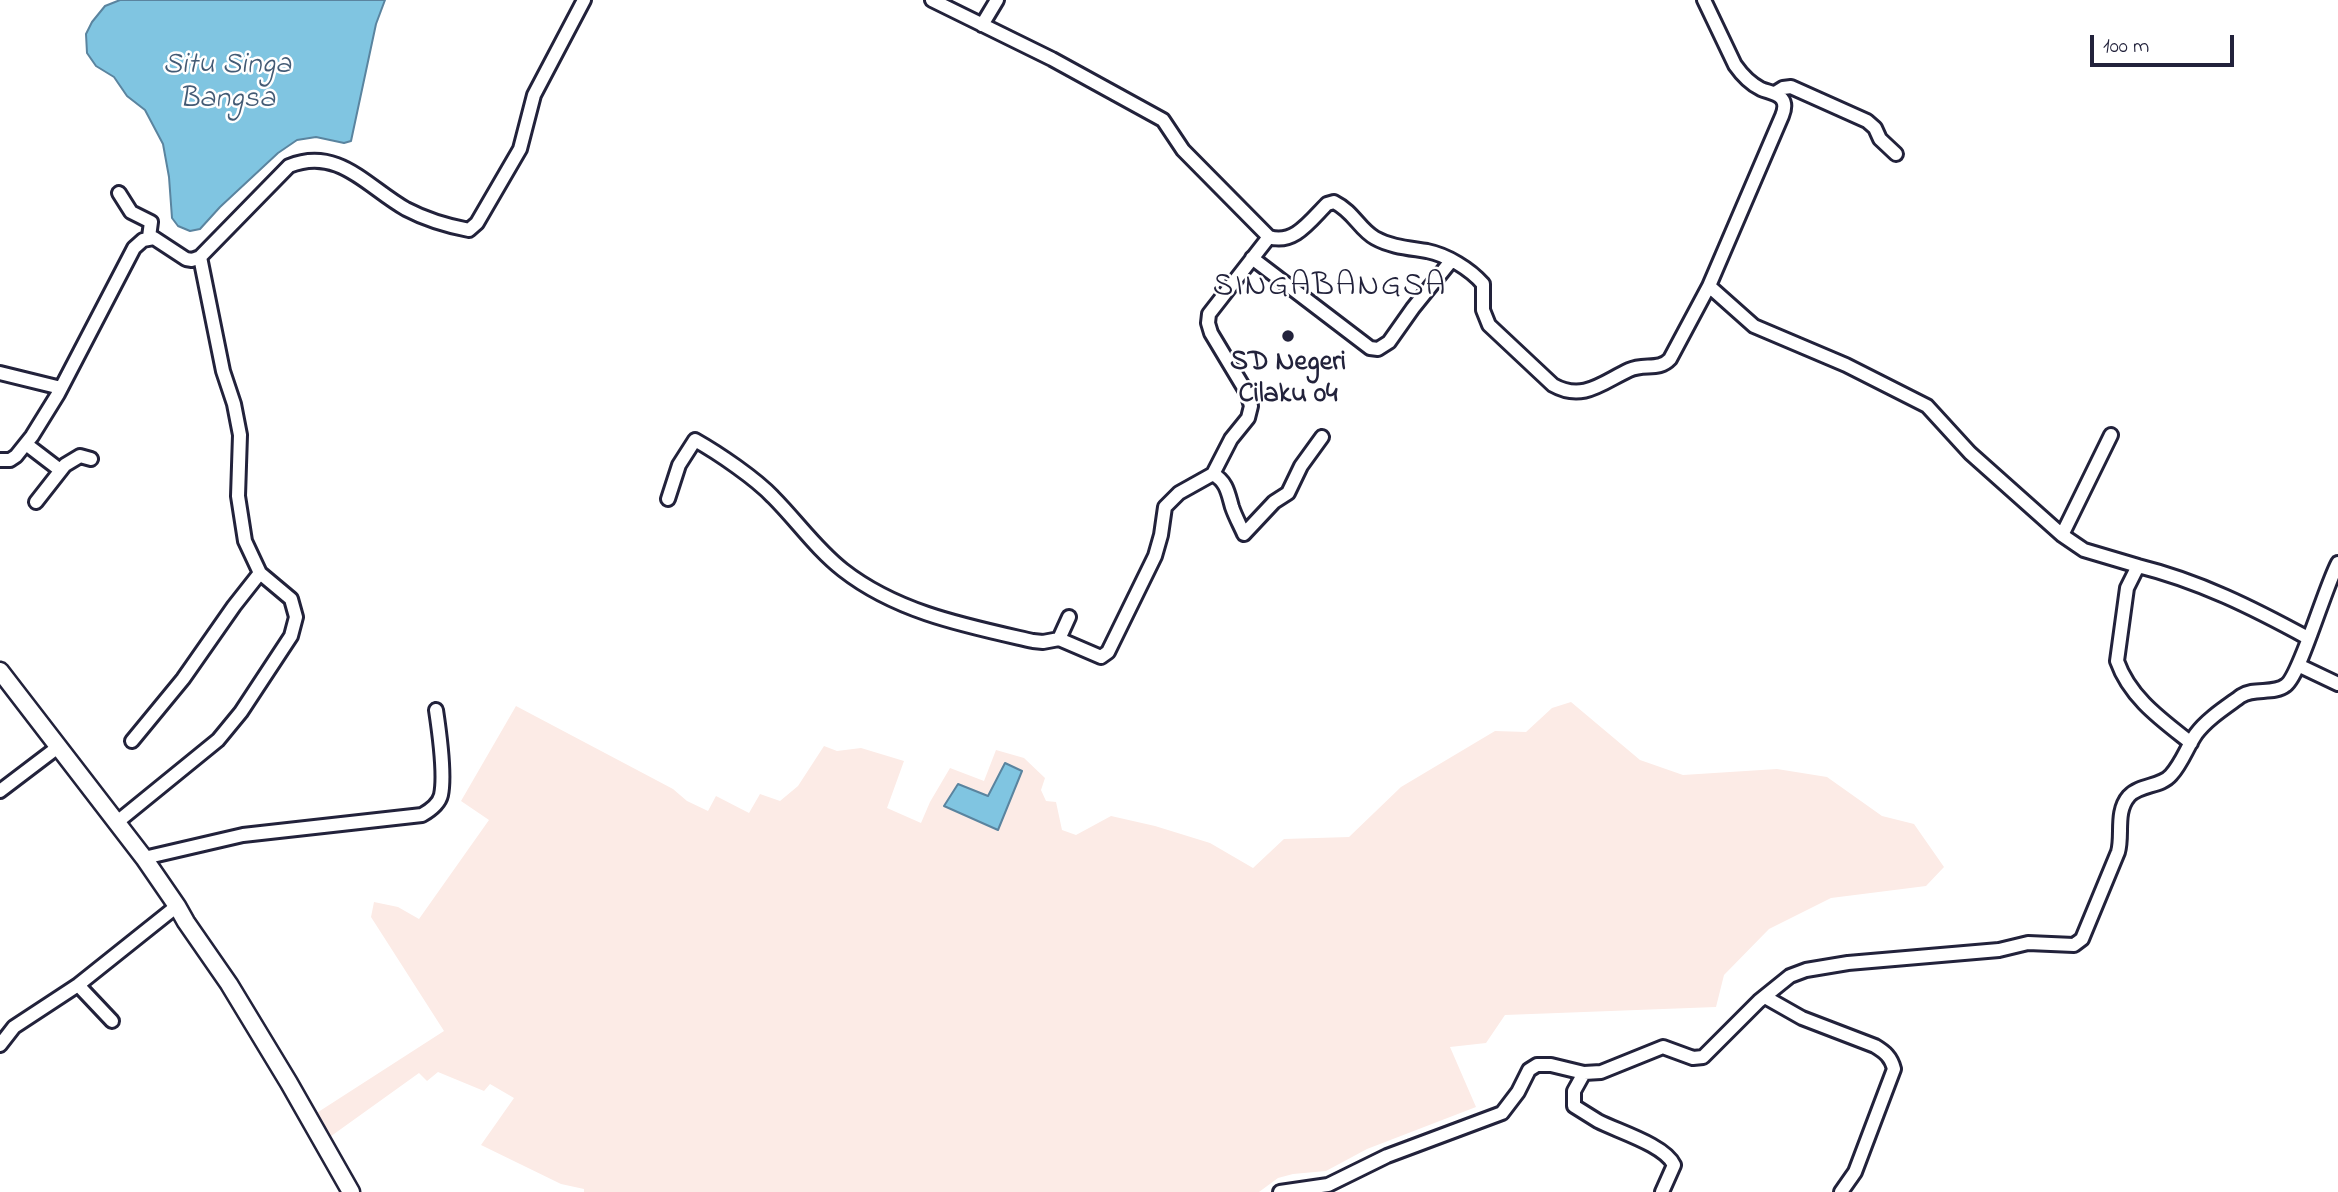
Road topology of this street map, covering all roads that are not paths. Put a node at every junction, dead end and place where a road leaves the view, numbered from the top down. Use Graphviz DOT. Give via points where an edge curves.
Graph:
graph roads {
  1 [pos="584,0"];
  2 [pos="932,0"];
  3 [pos="997,0"];
  4 [pos="1704,0"];
  5 [pos="982,24"];
  6 [pos="1774,93"];
  7 [pos="1896,154"];
  8 [pos="119,193"];
  9 [pos="149,237"];
  10 [pos="1269,237"];
  11 [pos="200,257"];
  12 [pos="1252,258"];
  13 [pos="1451,261"];
  14 [pos="1709,286"];
  15 [pos="0,373"];
  16 [pos="61,388"];
  17 [pos="2111,435"];
  18 [pos="1322,437"];
  19 [pos="26,444"];
  20 [pos="91,459"];
  21 [pos="0,460"];
  22 [pos="60,470"];
  23 [pos="1213,474"];
  24 [pos="668,499"];
  25 [pos="36,502"];
  26 [pos="2062,535"];
  27 [pos="2338,564"];
  28 [pos="2138,566"];
  29 [pos="260,573"];
  30 [pos="1069,617"];
  31 [pos="2308,638"];
  32 [pos="1059,639"];
  33 [pos="2298,666"];
  34 [pos="0,671"];
  35 [pos="2338,684"];
  36 [pos="436,710"];
  37 [pos="132,741"];
  38 [pos="2191,743"];
  39 [pos="58,747"];
  40 [pos="0,791"];
  41 [pos="116,823"];
  42 [pos="144,858"];
  43 [pos="177,906"];
  44 [pos="78,985"];
  45 [pos="1765,997"];
  46 [pos="112,1021"];
  47 [pos="0,1045"];
  48 [pos="1584,1073"];
  49 [pos="351,1192"];
  50 [pos="1280,1192"];
  51 [pos="1662,1192"];
  52 [pos="1841,1192"];
  1 -- 11 [label="street" via="534,95 520,149 469,230 406,209 343,166 303,160 275,178"];
  2 -- 5 [label="street"];
  3 -- 5 [label="street"];
  4 -- 6 [label="street" via="1742,75"];
  5 -- 10 [label="street" via="1163,120 1183,150"];
  6 -- 7 [label="street" via="1791,87 1867,121"];
  6 -- 14 [label="street" via="1783,99 1782,116"];
  8 -- 9 [label="street" via="131,212 151,222"];
  9 -- 11 [label="street" via="186,259"];
  9 -- 16 [label="street" via="134,248"];
  10 -- 12 [label="street"];
  10 -- 13 [label="street" via="1287,239 1334,202 1349,210 1378,240 1429,251"];
  11 -- 29 [label="street" via="240,435 238,496 245,541"];
  12 -- 13 [label="street" via="1370,348 1378,349"];
  12 -- 23 [label="street" via="1209,314 1210,333 1251,406"];
  13 -- 14 [label="street" via="1483,284 1484,317 1489,325 1553,385 1570,391 1600,387 1643,366 1664,365"];
  14 -- 26 [label="street" via="1754,326 1927,406 1969,453"];
  15 -- 16 [label="street"];
  16 -- 19 [label="street"];
  17 -- 26 [label="street"];
  18 -- 23 [label="street" via="1288,492 1244,534 1229,491"];
  19 -- 21 [label="street" via="10,460"];
  19 -- 22 [label="street"];
  20 -- 22 [label="street" via="73,458"];
  22 -- 25 [label="street"];
  23 -- 32 [label="street" via="1179,493 1166,507 1154,556 1106,655 1101,657"];
  24 -- 32 [label="street" via="679,465 695,440 772,496 843,570 883,595 957,623 1033,641"];
  26 -- 28 [label="street" via="2084,550"];
  27 -- 31 [label="street"];
  28 -- 31 [label="street" via="2243,603"];
  28 -- 38 [label="street" via="2127,588 2117,662 2145,707"];
  29 -- 37 [label="street"];
  29 -- 41 [label="street" via="291,599 296,617 291,636 218,740"];
  30 -- 32 [label="street"];
  31 -- 33 [label="street"];
  33 -- 35 [label="street"];
  33 -- 38 [label="street" via="2288,685 2243,694 2205,723"];
  34 -- 39 [label="street"];
  36 -- 42 [label="street" via="441,795 422,815 243,835"];
  38 -- 45 [label="street" via="2171,776 2129,796 2118,829 2118,852 2082,939 2074,945 2028,943 2000,950 1806,970 1790,976"];
  39 -- 40 [label="street"];
  39 -- 41 [label="street"];
  41 -- 42 [label="street"];
  42 -- 43 [label="street"];
  43 -- 44 [label="street"];
  43 -- 49 [label="street" via="229,984"];
  44 -- 46 [label="street"];
  44 -- 47 [label="street" via="20,1023"];
  45 -- 48 [label="street" via="1703,1057 1693,1059 1662,1047 1608,1070"];
  45 -- 52 [label="street" via="1802,1018 1875,1046 1891,1060 1891,1080 1855,1172"];
  48 -- 50 [label="street" via="1537,1065 1502,1113 1387,1156 1328,1185"];
  48 -- 51 [label="street" via="1574,1091 1574,1105 1671,1158 1674,1165"];
}
